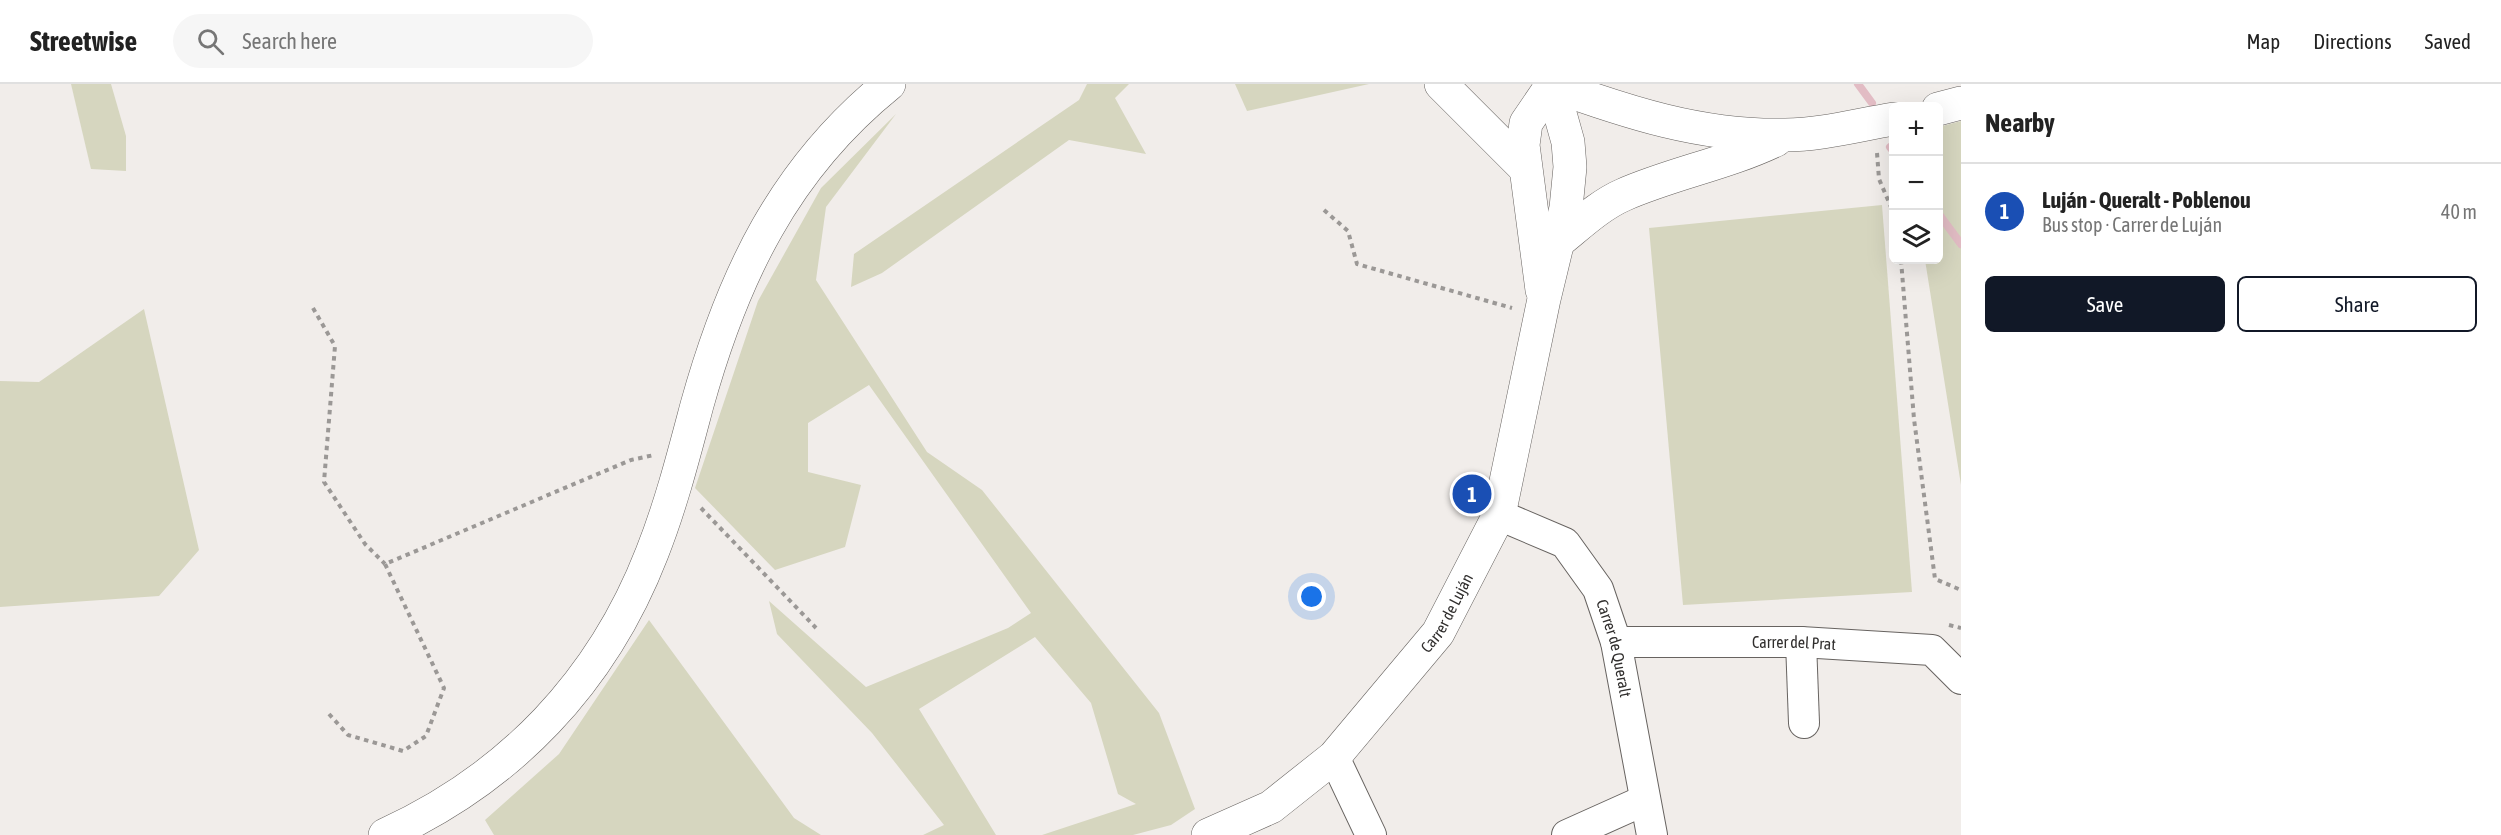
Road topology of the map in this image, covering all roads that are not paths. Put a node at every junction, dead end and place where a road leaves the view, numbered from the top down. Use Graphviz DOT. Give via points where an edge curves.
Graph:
graph roads {
  1 [pos="889,84"];
  2 [pos="1441,84"];
  3 [pos="1550,85"];
  4 [pos="1961,103"];
  5 [pos="1943,108"];
  6 [pos="1884,121"];
  7 [pos="1785,135"];
  8 [pos="1524,167"];
  9 [pos="1559,241"];
  10 [pos="1542,308"];
  11 [pos="1499,515"];
  12 [pos="1616,642"];
  13 [pos="1801,642"];
  14 [pos="1961,679"];
  15 [pos="1804,723"];
  16 [pos="1334,757"];
  17 [pos="1645,800"];
  18 [pos="385,835"];
  19 [pos="1209,835"];
  20 [pos="1371,835"];
  21 [pos="1566,835"];
  22 [pos="1652,835"];
  1 -- 18 [label="street" via="836,133 803,172 757,244 710,364 652,553 603,648 573,691 509,759 438,808"];
  2 -- 8 [label="street"];
  3 -- 7 [label="street" via="1664,122 1737,135"];
  3 -- 8 [label="street" via="1526,123"];
  3 -- 9 [label="street, Carrer de Luján" via="1568,142 1570,167"];
  4 -- 5 [label="street"];
  6 -- 7 [label="street"];
  7 -- 9 [label="street" via="1730,160 1621,195"];
  8 -- 10 [label="street"];
  9 -- 10 [label="street, Carrer de Luján"];
  10 -- 11 [label="street, Carrer de Luján"];
  11 -- 12 [label="street, Carrer de Queralt" via="1565,543 1598,589"];
  11 -- 16 [label="street, Carrer de Luján" via="1438,633"];
  12 -- 13 [label="street, Carrer del Prat"];
  12 -- 17 [label="street, Carrer de Queralt"];
  13 -- 14 [label="street, Carrer del Prat" via="1932,650"];
  13 -- 15 [label="street"];
  16 -- 19 [label="street, Carrer de Luján" via="1271,807"];
  16 -- 20 [label="street"];
  17 -- 21 [label="street"];
  17 -- 22 [label="street, Carrer de Queralt"];
}
